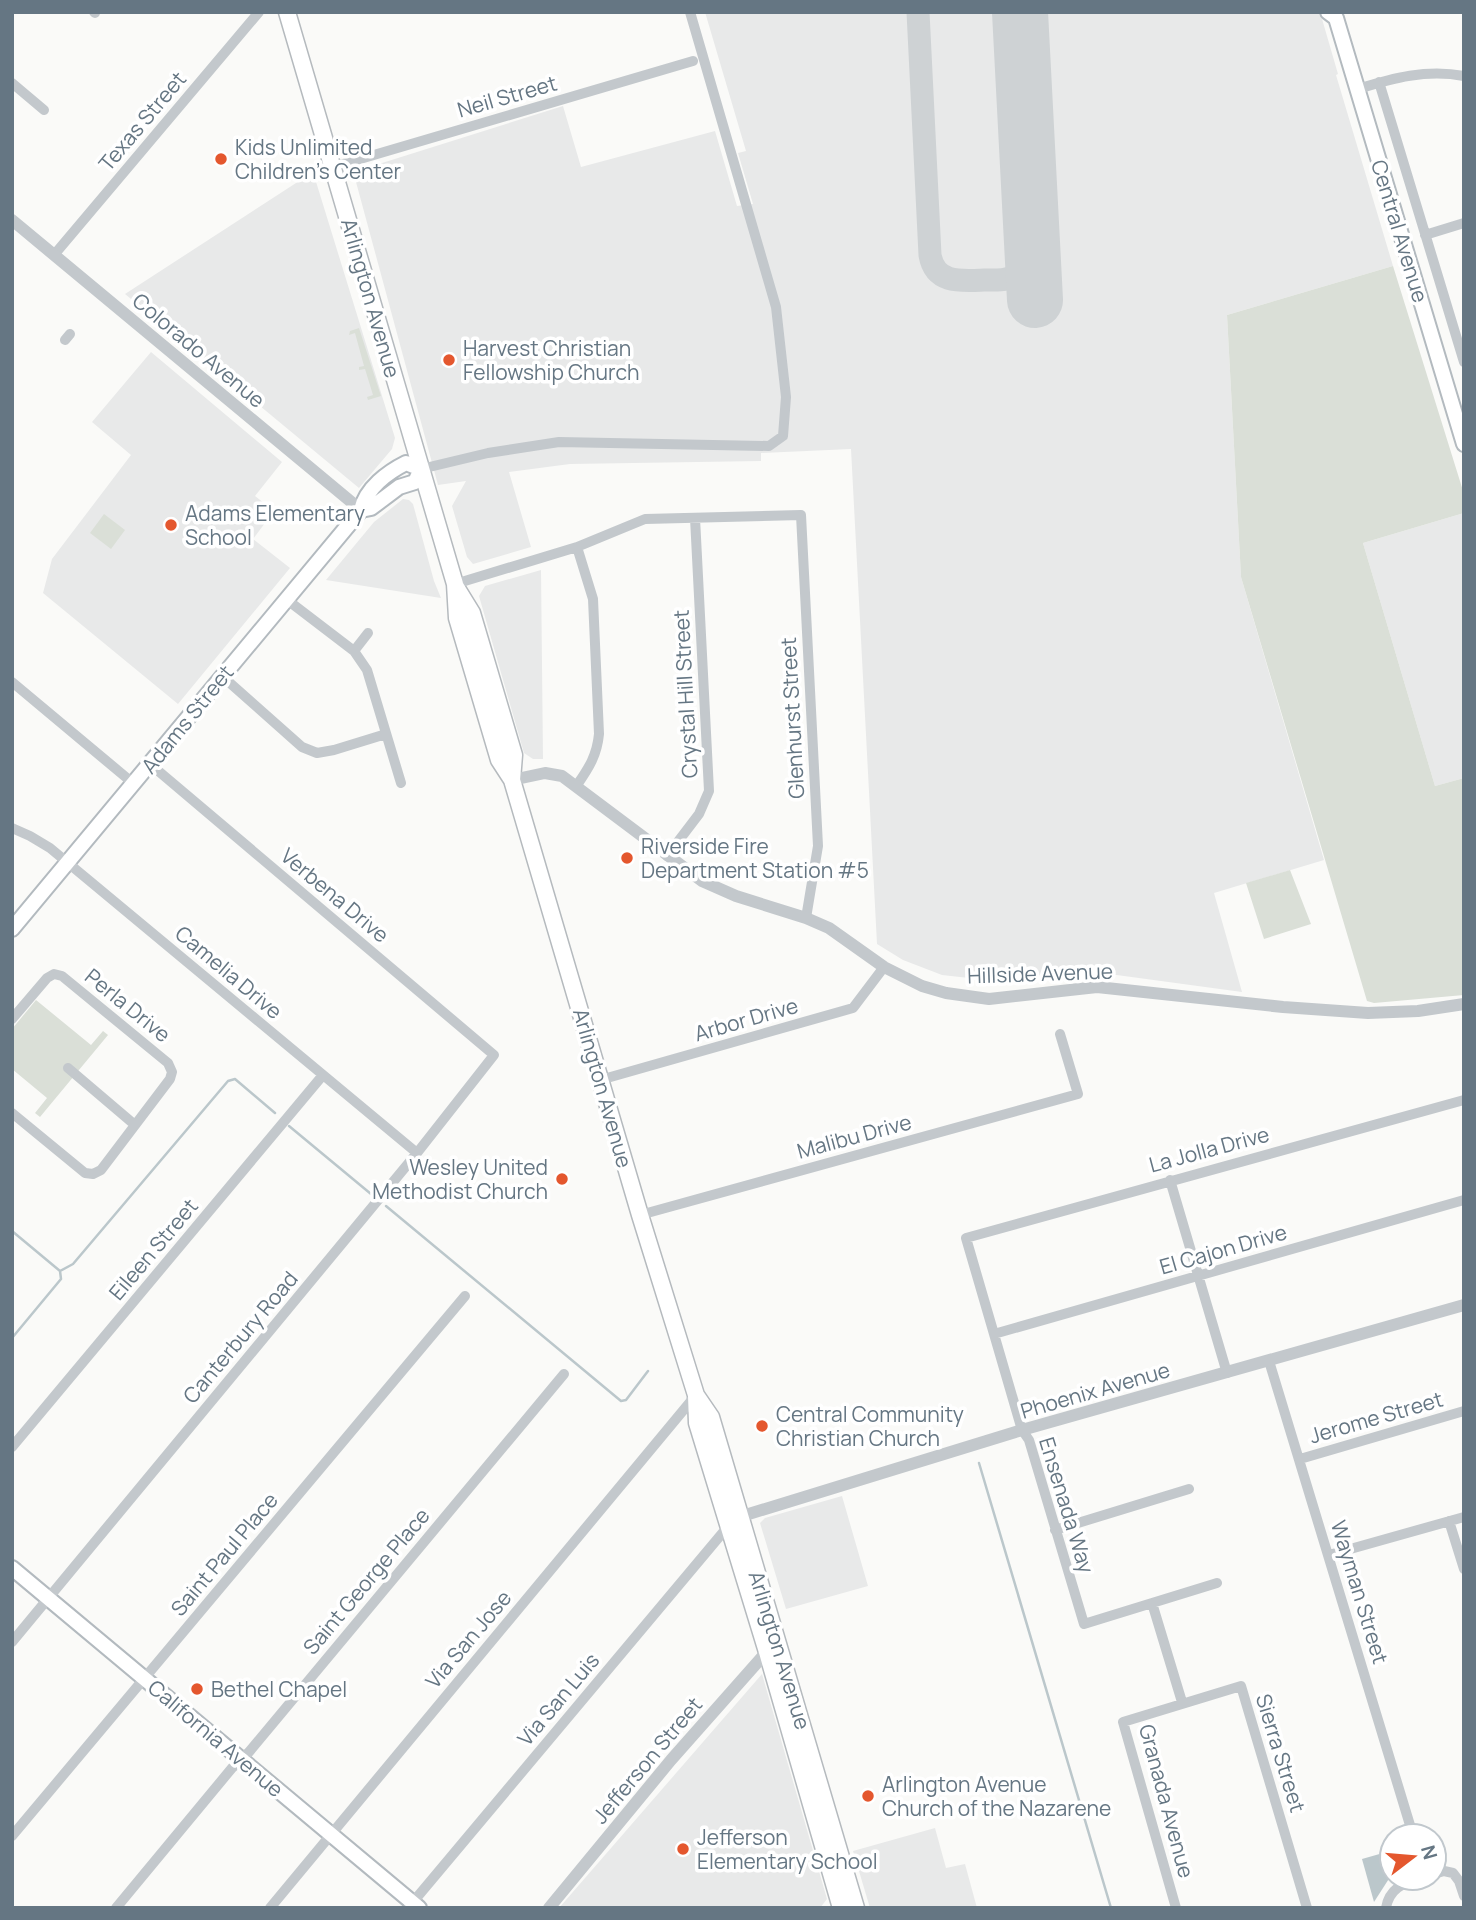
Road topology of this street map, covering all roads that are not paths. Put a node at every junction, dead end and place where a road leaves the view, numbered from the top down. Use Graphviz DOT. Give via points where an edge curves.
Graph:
graph roads {
  1 [pos="258,12"];
  2 [pos="287,12"];
  3 [pos="690,12"];
  4 [pos="1334,14"];
  5 [pos="693,61"];
  6 [pos="1464,76"];
  7 [pos="1379,82"];
  8 [pos="12,83"];
  9 [pos="1358,89"];
  10 [pos="44,110"];
  11 [pos="333,167"];
  12 [pos="12,220"];
  13 [pos="1464,223"];
  14 [pos="1425,235"];
  15 [pos="54,255"];
  16 [pos="1464,362"];
  17 [pos="1464,444"];
  18 [pos="422,469"];
  19 [pos="361,510"];
  20 [pos="695,518"];
  21 [pos="577,547"];
  22 [pos="455,584"];
  23 [pos="286,599"];
  24 [pos="368,633"];
  25 [pos="354,651"];
  26 [pos="222,676"];
  27 [pos="12,682"];
  28 [pos="386,734"];
  29 [pos="150,764"];
  30 [pos="512,780"];
  31 [pos="401,783"];
  32 [pos="134,784"];
  33 [pos="577,785"];
  34 [pos="12,828"];
  35 [pos="667,856"];
  36 [pos="67,862"];
  37 [pos="806,918"];
  38 [pos="12,929"];
  39 [pos="884,967"];
  40 [pos="1464,1004"];
  41 [pos="13,1017"];
  42 [pos="1060,1034"];
  43 [pos="494,1055"];
  44 [pos="68,1068"];
  45 [pos="323,1075"];
  46 [pos="600,1080"];
  47 [pos="1464,1100"];
  48 [pos="12,1112"];
  49 [pos="135,1125"];
  50 [pos="417,1153"];
  51 [pos="1170,1180"];
  52 [pos="1464,1200"];
  53 [pos="640,1215"];
  54 [pos="966,1238"];
  55 [pos="1198,1276"];
  56 [pos="465,1296"];
  57 [pos="1464,1305"];
  58 [pos="993,1334"];
  59 [pos="1269,1361"];
  60 [pos="1227,1373"];
  61 [pos="564,1374"];
  62 [pos="696,1395"];
  63 [pos="1464,1412"];
  64 [pos="1022,1430"];
  65 [pos="12,1447"];
  66 [pos="1300,1459"];
  67 [pos="1189,1489"];
  68 [pos="1464,1517"];
  69 [pos="1449,1521"];
  70 [pos="733,1522"];
  71 [pos="1055,1530"];
  72 [pos="1329,1555"];
  73 [pos="12,1568"];
  74 [pos="1464,1569"];
  75 [pos="1217,1583"];
  76 [pos="48,1598"];
  77 [pos="1152,1603"];
  78 [pos="12,1642"];
  79 [pos="772,1646"];
  80 [pos="752,1668"];
  81 [pos="145,1679"];
  82 [pos="775,1679"];
  83 [pos="1182,1702"];
  84 [pos="242,1759"];
  85 [pos="1409,1822"];
  86 [pos="331,1834"];
  87 [pos="12,1836"];
  88 [pos="1448,1872"];
  89 [pos="1393,1892"];
  90 [pos="1464,1896"];
  91 [pos="413,1906"];
  92 [pos="116,1908"];
  93 [pos="270,1908"];
  94 [pos="549,1908"];
  95 [pos="841,1908"];
  96 [pos="856,1908"];
  97 [pos="1176,1908"];
  98 [pos="1307,1908"];
  99 [pos="1386,1908"];
  1 -- 15 [label="street, Texas Street"];
  2 -- 11 [label="main road, Arlington Avenue"];
  3 -- 18 [label="street" via="776,307 786,397 783,436 769,446 559,442"];
  4 -- 9 [label="main road, Central Avenue"];
  5 -- 11 [label="street, Neil Street"];
  6 -- 7 [label="street" via="1422,73"];
  7 -- 9 [label="street"];
  7 -- 14 [label="street"];
  8 -- 10 [label="street"];
  9 -- 17 [label="main road, Central Avenue"];
  11 -- 18 [label="main road, Arlington Avenue"];
  12 -- 15 [label="street, Colorado Avenue"];
  13 -- 14 [label="street"];
  14 -- 16 [label="street"];
  15 -- 19 [label="street, Colorado Avenue"];
  18 -- 19 [label="main road, Adams Street" via="406,463 389,472"];
  18 -- 22 [label="main road, Arlington Avenue"];
  19 -- 23 [label="main road, Adams Street"];
  20 -- 21 [label="street" via="645,519"];
  20 -- 35 [label="street, Crystal Hill Street" via="709,791 699,814"];
  20 -- 37 [label="street, Glenhurst Street" via="801,515 818,846"];
  21 -- 22 [label="street"];
  21 -- 33 [label="street" via="593,599 599,734 592,763"];
  22 -- 30 [label="main road, Arlington Avenue" via="472,613 514,755"];
  23 -- 25 [label="street"];
  23 -- 26 [label="main road, Adams Street"];
  24 -- 25 [label="street"];
  25 -- 28 [label="street" via="367,670"];
  26 -- 28 [label="street" via="302,747 317,753"];
  26 -- 29 [label="main road, Adams Street"];
  27 -- 32 [label="street"];
  28 -- 31 [label="street"];
  29 -- 32 [label="main road, Adams Street"];
  29 -- 43 [label="street, Verbena Drive"];
  30 -- 33 [label="street, Hillside Avenue" via="554,774"];
  30 -- 46 [label="main road, Arlington Avenue"];
  32 -- 36 [label="main road, Adams Street"];
  33 -- 35 [label="street, Hillside Avenue"];
  34 -- 36 [label="street, Camelia Drive" via="30,835"];
  35 -- 37 [label="street, Hillside Avenue" via="719,889"];
  36 -- 38 [label="main road, Adams Street"];
  36 -- 45 [label="street, Camelia Drive"];
  37 -- 39 [label="street, Hillside Avenue" via="829,928"];
  39 -- 40 [label="street, Hillside Avenue" via="922,986 973,998 1097,987 1368,1013"];
  39 -- 46 [label="street, Arbor Drive" via="853,1009"];
  41 -- 49 [label="street, Perla Drive" via="47,978 62,976 168,1063 170,1079"];
  42 -- 53 [label="street, Malibu Drive" via="1078,1094"];
  43 -- 50 [label="street, Canterbury Road"];
  44 -- 49 [label="street"];
  45 -- 50 [label="street, Camelia Drive"];
  45 -- 65 [label="street, Eileen Street"];
  46 -- 53 [label="main road, Arlington Avenue"];
  47 -- 51 [label="street, La Jolla Drive"];
  48 -- 49 [label="street" via="85,1173 93,1174"];
  50 -- 76 [label="street, Canterbury Road"];
  51 -- 54 [label="street, La Jolla Drive"];
  51 -- 55 [label="street"];
  52 -- 55 [label="street, El Cajon Drive"];
  53 -- 62 [label="main road, Arlington Avenue"];
  54 -- 58 [label="street, Ensenada Way"];
  55 -- 58 [label="street, El Cajon Drive"];
  55 -- 60 [label="street"];
  56 -- 81 [label="street, Saint Paul Place"];
  57 -- 59 [label="street, Phoenix Avenue"];
  58 -- 64 [label="street, Ensenada Way"];
  59 -- 60 [label="street, Phoenix Avenue"];
  59 -- 66 [label="street, Wayman Street"];
  60 -- 64 [label="street, Phoenix Avenue"];
  61 -- 84 [label="street, Saint George Place"];
  62 -- 70 [label="main road, Arlington Avenue" via="710,1417"];
  62 -- 86 [label="street, Via San Jose"];
  63 -- 66 [label="street, Jerome Street"];
  64 -- 70 [label="street, Phoenix Avenue"];
  64 -- 71 [label="street, Ensenada Way" via="1029,1440"];
  66 -- 72 [label="street, Wayman Street"];
  67 -- 71 [label="street"];
  68 -- 69 [label="street"];
  69 -- 72 [label="street"];
  69 -- 74 [label="street"];
  70 -- 79 [label="main road, Arlington Avenue"];
  70 -- 91 [label="street, Via San Luis"];
  71 -- 77 [label="street, Ensenada Way" via="1084,1624"];
  72 -- 85 [label="street, Wayman Street"];
  73 -- 76 [label="main road, California Avenue"];
  75 -- 77 [label="street"];
  76 -- 78 [label="street, Canterbury Road"];
  76 -- 81 [label="main road, California Avenue"];
  77 -- 83 [label="street"];
  79 -- 80 [label="street, Jefferson Street"];
  79 -- 82 [label="main road, Arlington Avenue"];
  79 -- 96 [label="main road, Arlington Avenue"];
  80 -- 82 [label="street" via="766,1668"];
  80 -- 94 [label="street, Jefferson Street"];
  81 -- 84 [label="main road, California Avenue"];
  81 -- 87 [label="street, Saint Paul Place"];
  82 -- 95 [label="main road, Arlington Avenue"];
  83 -- 97 [label="street, Granada Avenue" via="1123,1722"];
  83 -- 98 [label="street, Sierra Street" via="1241,1686"];
  84 -- 86 [label="main road, California Avenue"];
  84 -- 92 [label="street, Saint George Place"];
  86 -- 91 [label="main road, California Avenue"];
  86 -- 93 [label="street, Via San Jose"];
  88 -- 90 [label="street" via="1460,1881"];
  89 -- 99 [label="street"];
}
